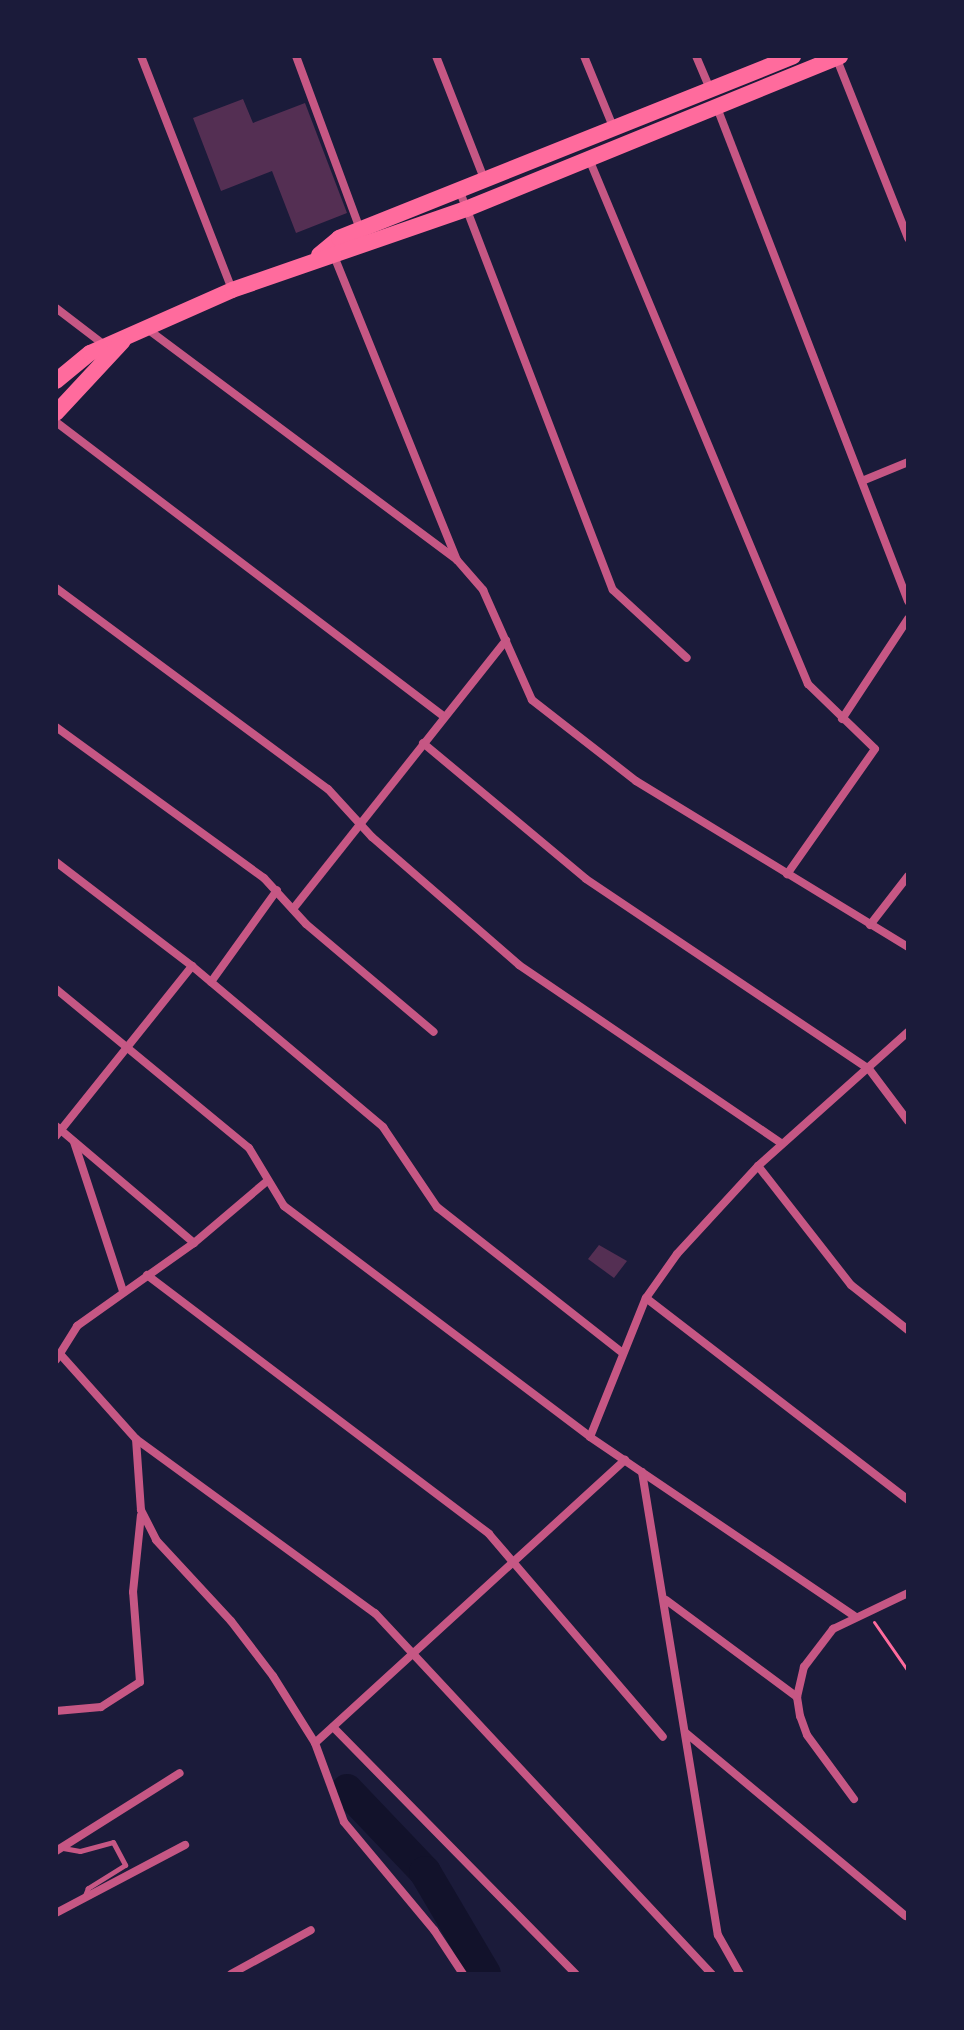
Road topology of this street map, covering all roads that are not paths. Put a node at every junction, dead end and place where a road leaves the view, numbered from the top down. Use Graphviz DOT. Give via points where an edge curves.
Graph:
graph roads {
  1 [pos="141,56"];
  2 [pos="296,56"];
  3 [pos="436,56"];
  4 [pos="584,56"];
  5 [pos="696,56"];
  6 [pos="793,56"];
  7 [pos="837,56"];
  8 [pos="710,90"];
  9 [pos="717,107"];
  10 [pos="614,130"];
  11 [pos="589,159"];
  12 [pos="486,182"];
  13 [pos="460,192"];
  14 [pos="466,209"];
  15 [pos="360,229"];
  16 [pos="908,238"];
  17 [pos="327,252"];
  18 [pos="232,290"];
  19 [pos="56,308"];
  20 [pos="146,327"];
  21 [pos="110,349"];
  22 [pos="56,381"];
  23 [pos="56,413"];
  24 [pos="56,422"];
  25 [pos="908,462"];
  26 [pos="862,481"];
  27 [pos="457,560"];
  28 [pos="56,588"];
  29 [pos="908,601"];
  30 [pos="908,619"];
  31 [pos="506,640"];
  32 [pos="687,658"];
  33 [pos="444,716"];
  34 [pos="842,719"];
  35 [pos="56,727"];
  36 [pos="423,743"];
  37 [pos="359,823"];
  38 [pos="56,862"];
  39 [pos="787,874"];
  40 [pos="908,876"];
  41 [pos="277,890"];
  42 [pos="293,909"];
  43 [pos="870,925"];
  44 [pos="908,947"];
  45 [pos="192,966"];
  46 [pos="211,982"];
  47 [pos="56,989"];
  48 [pos="434,1032"];
  49 [pos="908,1032"];
  50 [pos="130,1048"];
  51 [pos="869,1069"];
  52 [pos="908,1121"];
  53 [pos="56,1126"];
  54 [pos="60,1134"];
  55 [pos="74,1141"];
  56 [pos="782,1144"];
  57 [pos="758,1166"];
  58 [pos="266,1182"];
  59 [pos="194,1243"];
  60 [pos="147,1275"];
  61 [pos="123,1291"];
  62 [pos="646,1298"];
  63 [pos="908,1330"];
  64 [pos="621,1352"];
  65 [pos="58,1357"];
  66 [pos="590,1437"];
  67 [pos="136,1439"];
  68 [pos="625,1460"];
  69 [pos="642,1472"];
  70 [pos="908,1500"];
  71 [pos="141,1510"];
  72 [pos="515,1561"];
  73 [pos="908,1593"];
  74 [pos="666,1600"];
  75 [pos="854,1616"];
  76 [pos="413,1652"];
  77 [pos="797,1697"];
  78 [pos="56,1711"];
  79 [pos="333,1727"];
  80 [pos="686,1733"];
  81 [pos="663,1737"];
  82 [pos="315,1743"];
  83 [pos="180,1773"];
  84 [pos="854,1799"];
  85 [pos="185,1845"];
  86 [pos="59,1849"];
  87 [pos="84,1898"];
  88 [pos="56,1913"];
  89 [pos="906,1916"];
  90 [pos="311,1930"];
  91 [pos="231,1974"];
  92 [pos="463,1974"];
  93 [pos="576,1974"];
  94 [pos="712,1974"];
  95 [pos="740,1974"];
  1 -- 18 [label="street"];
  2 -- 15 [label="street"];
  3 -- 12 [label="street"];
  4 -- 10 [label="street"];
  5 -- 8 [label="street"];
  6 -- 8 [label="main road"];
  7 -- 9 [label="main road"];
  7 -- 16 [label="street"];
  8 -- 9 [label="street"];
  8 -- 10 [label="main road"];
  9 -- 11 [label="main road"];
  9 -- 26 [label="street"];
  10 -- 12 [label="main road"];
  11 -- 14 [label="main road"];
  11 -- 34 [label="street" via="808,684"];
  12 -- 13 [label="main road"];
  13 -- 14 [label="street"];
  13 -- 15 [label="main road"];
  14 -- 17 [label="main road"];
  14 -- 32 [label="street" via="613,590"];
  15 -- 17 [label="main road"];
  17 -- 18 [label="main road"];
  17 -- 27 [label="street"];
  18 -- 20 [label="main road"];
  19 -- 21 [label="street"];
  20 -- 21 [label="main road"];
  20 -- 27 [label="street"];
  21 -- 22 [label="main road"];
  21 -- 23 [label="main road"];
  24 -- 33 [label="street"];
  25 -- 26 [label="street"];
  26 -- 29 [label="street"];
  27 -- 31 [label="street" via="483,590"];
  28 -- 37 [label="street" via="328,789"];
  30 -- 34 [label="street"];
  31 -- 33 [label="street"];
  31 -- 39 [label="street" via="524,687 544,712 636,781"];
  33 -- 36 [label="street"];
  34 -- 39 [label="street" via="875,749"];
  35 -- 41 [label="street"];
  36 -- 37 [label="street"];
  36 -- 51 [label="street" via="586,879"];
  37 -- 42 [label="street"];
  37 -- 56 [label="street" via="519,965"];
  38 -- 45 [label="street"];
  39 -- 43 [label="street"];
  40 -- 43 [label="street"];
  41 -- 42 [label="street"];
  41 -- 46 [label="street"];
  42 -- 48 [label="street"];
  43 -- 44 [label="street"];
  45 -- 46 [label="street"];
  45 -- 50 [label="street"];
  46 -- 64 [label="street" via="383,1127 437,1207 455,1224"];
  47 -- 50 [label="street"];
  49 -- 51 [label="street"];
  50 -- 54 [label="street"];
  50 -- 58 [label="street" via="249,1148"];
  51 -- 52 [label="street"];
  51 -- 56 [label="street"];
  53 -- 54 [label="street"];
  54 -- 55 [label="street"];
  55 -- 59 [label="street"];
  55 -- 61 [label="street"];
  56 -- 57 [label="street"];
  57 -- 62 [label="street" via="677,1254"];
  57 -- 63 [label="street" via="828,1261"];
  58 -- 59 [label="street"];
  58 -- 66 [label="street" via="284,1206"];
  59 -- 60 [label="street"];
  60 -- 61 [label="street"];
  60 -- 72 [label="street" via="489,1534"];
  61 -- 65 [label="street" via="77,1326"];
  62 -- 64 [label="street"];
  62 -- 70 [label="street"];
  64 -- 66 [label="street"];
  65 -- 67 [label="street"];
  66 -- 68 [label="street"];
  67 -- 71 [label="street"];
  67 -- 76 [label="street" via="330,1576"];
  68 -- 69 [label="street"];
  68 -- 72 [label="street"];
  69 -- 74 [label="street"];
  69 -- 75 [label="street"];
  71 -- 78 [label="street" via="133,1592 140,1682 101,1707"];
  71 -- 82 [label="street" via="166,1555 231,1621"];
  72 -- 76 [label="street"];
  72 -- 81 [label="street"];
  73 -- 75 [label="street"];
  74 -- 77 [label="street"];
  74 -- 80 [label="street"];
  75 -- 77 [label="street" via="817,1648 804,1667"];
  76 -- 79 [label="street"];
  76 -- 94 [label="street"];
  77 -- 84 [label="street" via="807,1735"];
  79 -- 82 [label="street"];
  79 -- 93 [label="street"];
  80 -- 89 [label="street"];
  80 -- 95 [label="street" via="718,1935"];
  82 -- 92 [label="street" via="344,1822 434,1930"];
  83 -- 86 [label="street"];
  85 -- 87 [label="street"];
  86 -- 87 [label="lane" via="76,1852 108,1841 116,1845 123,1869 88,1888"];
  87 -- 88 [label="street"];
  90 -- 91 [label="street"];
}
